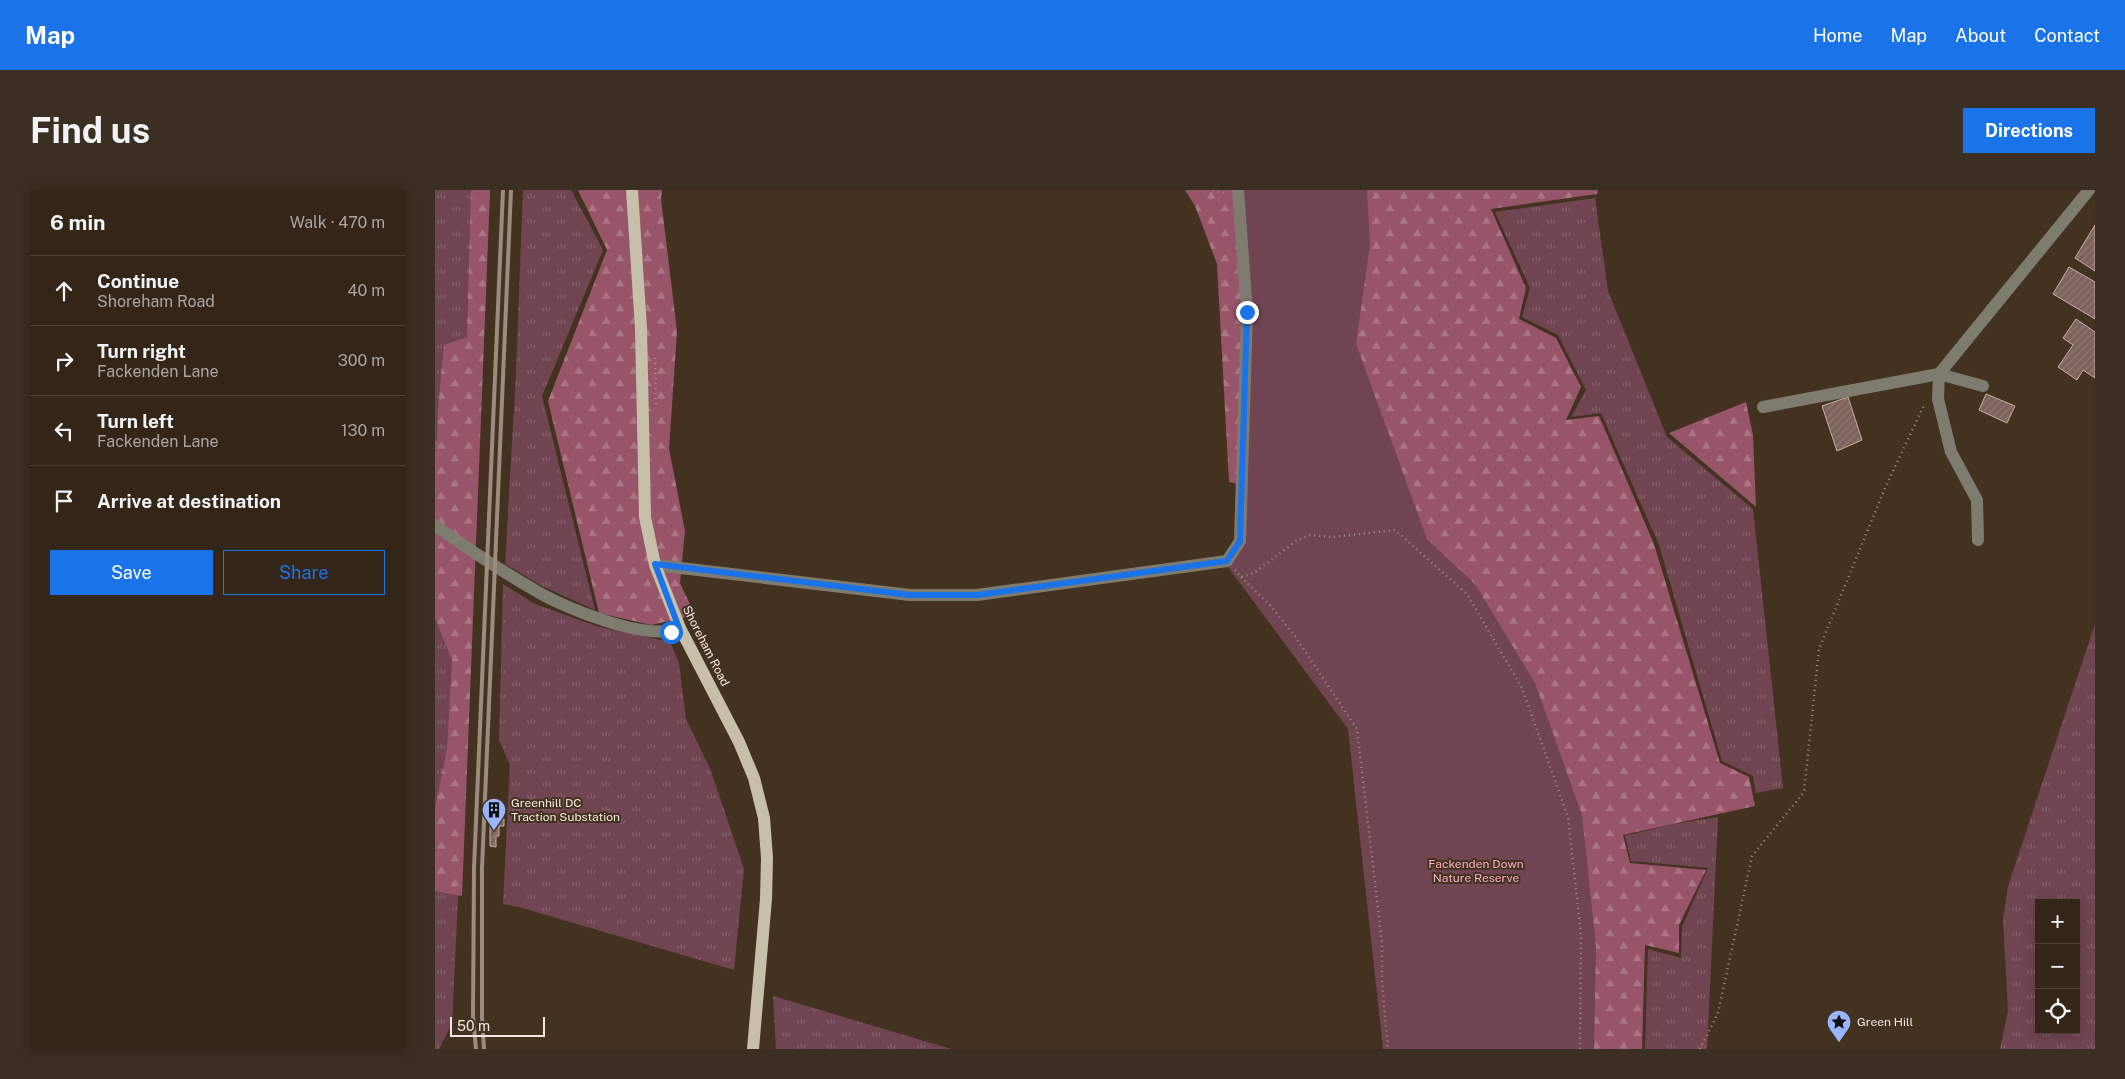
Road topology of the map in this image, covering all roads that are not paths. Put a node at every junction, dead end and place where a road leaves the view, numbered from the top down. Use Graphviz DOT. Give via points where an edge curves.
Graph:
graph roads {
  1 [pos="632,190"];
  2 [pos="1238,190"];
  3 [pos="2089,190"];
  4 [pos="1939,374"];
  5 [pos="1983,386"];
  6 [pos="1763,407"];
  7 [pos="439,528"];
  8 [pos="1978,540"];
  9 [pos="655,564"];
  10 [pos="679,628"];
  11 [pos="753,1049"];
  1 -- 9 [label="main road, Shoreham Road" via="641,328 645,517"];
  2 -- 9 [label="street" via="1247,312 1240,541 1227,561 977,595 910,595"];
  3 -- 4 [label="street"];
  4 -- 5 [label="street"];
  4 -- 6 [label="street"];
  4 -- 8 [label="street" via="1938,400 1951,452 1977,500"];
  7 -- 10 [label="street" via="539,593 604,620 653,632 671,632"];
  9 -- 10 [label="main road, Shoreham Road"];
  10 -- 11 [label="main road, Shoreham Road" via="739,742 754,778 764,818 766,899"];
}
